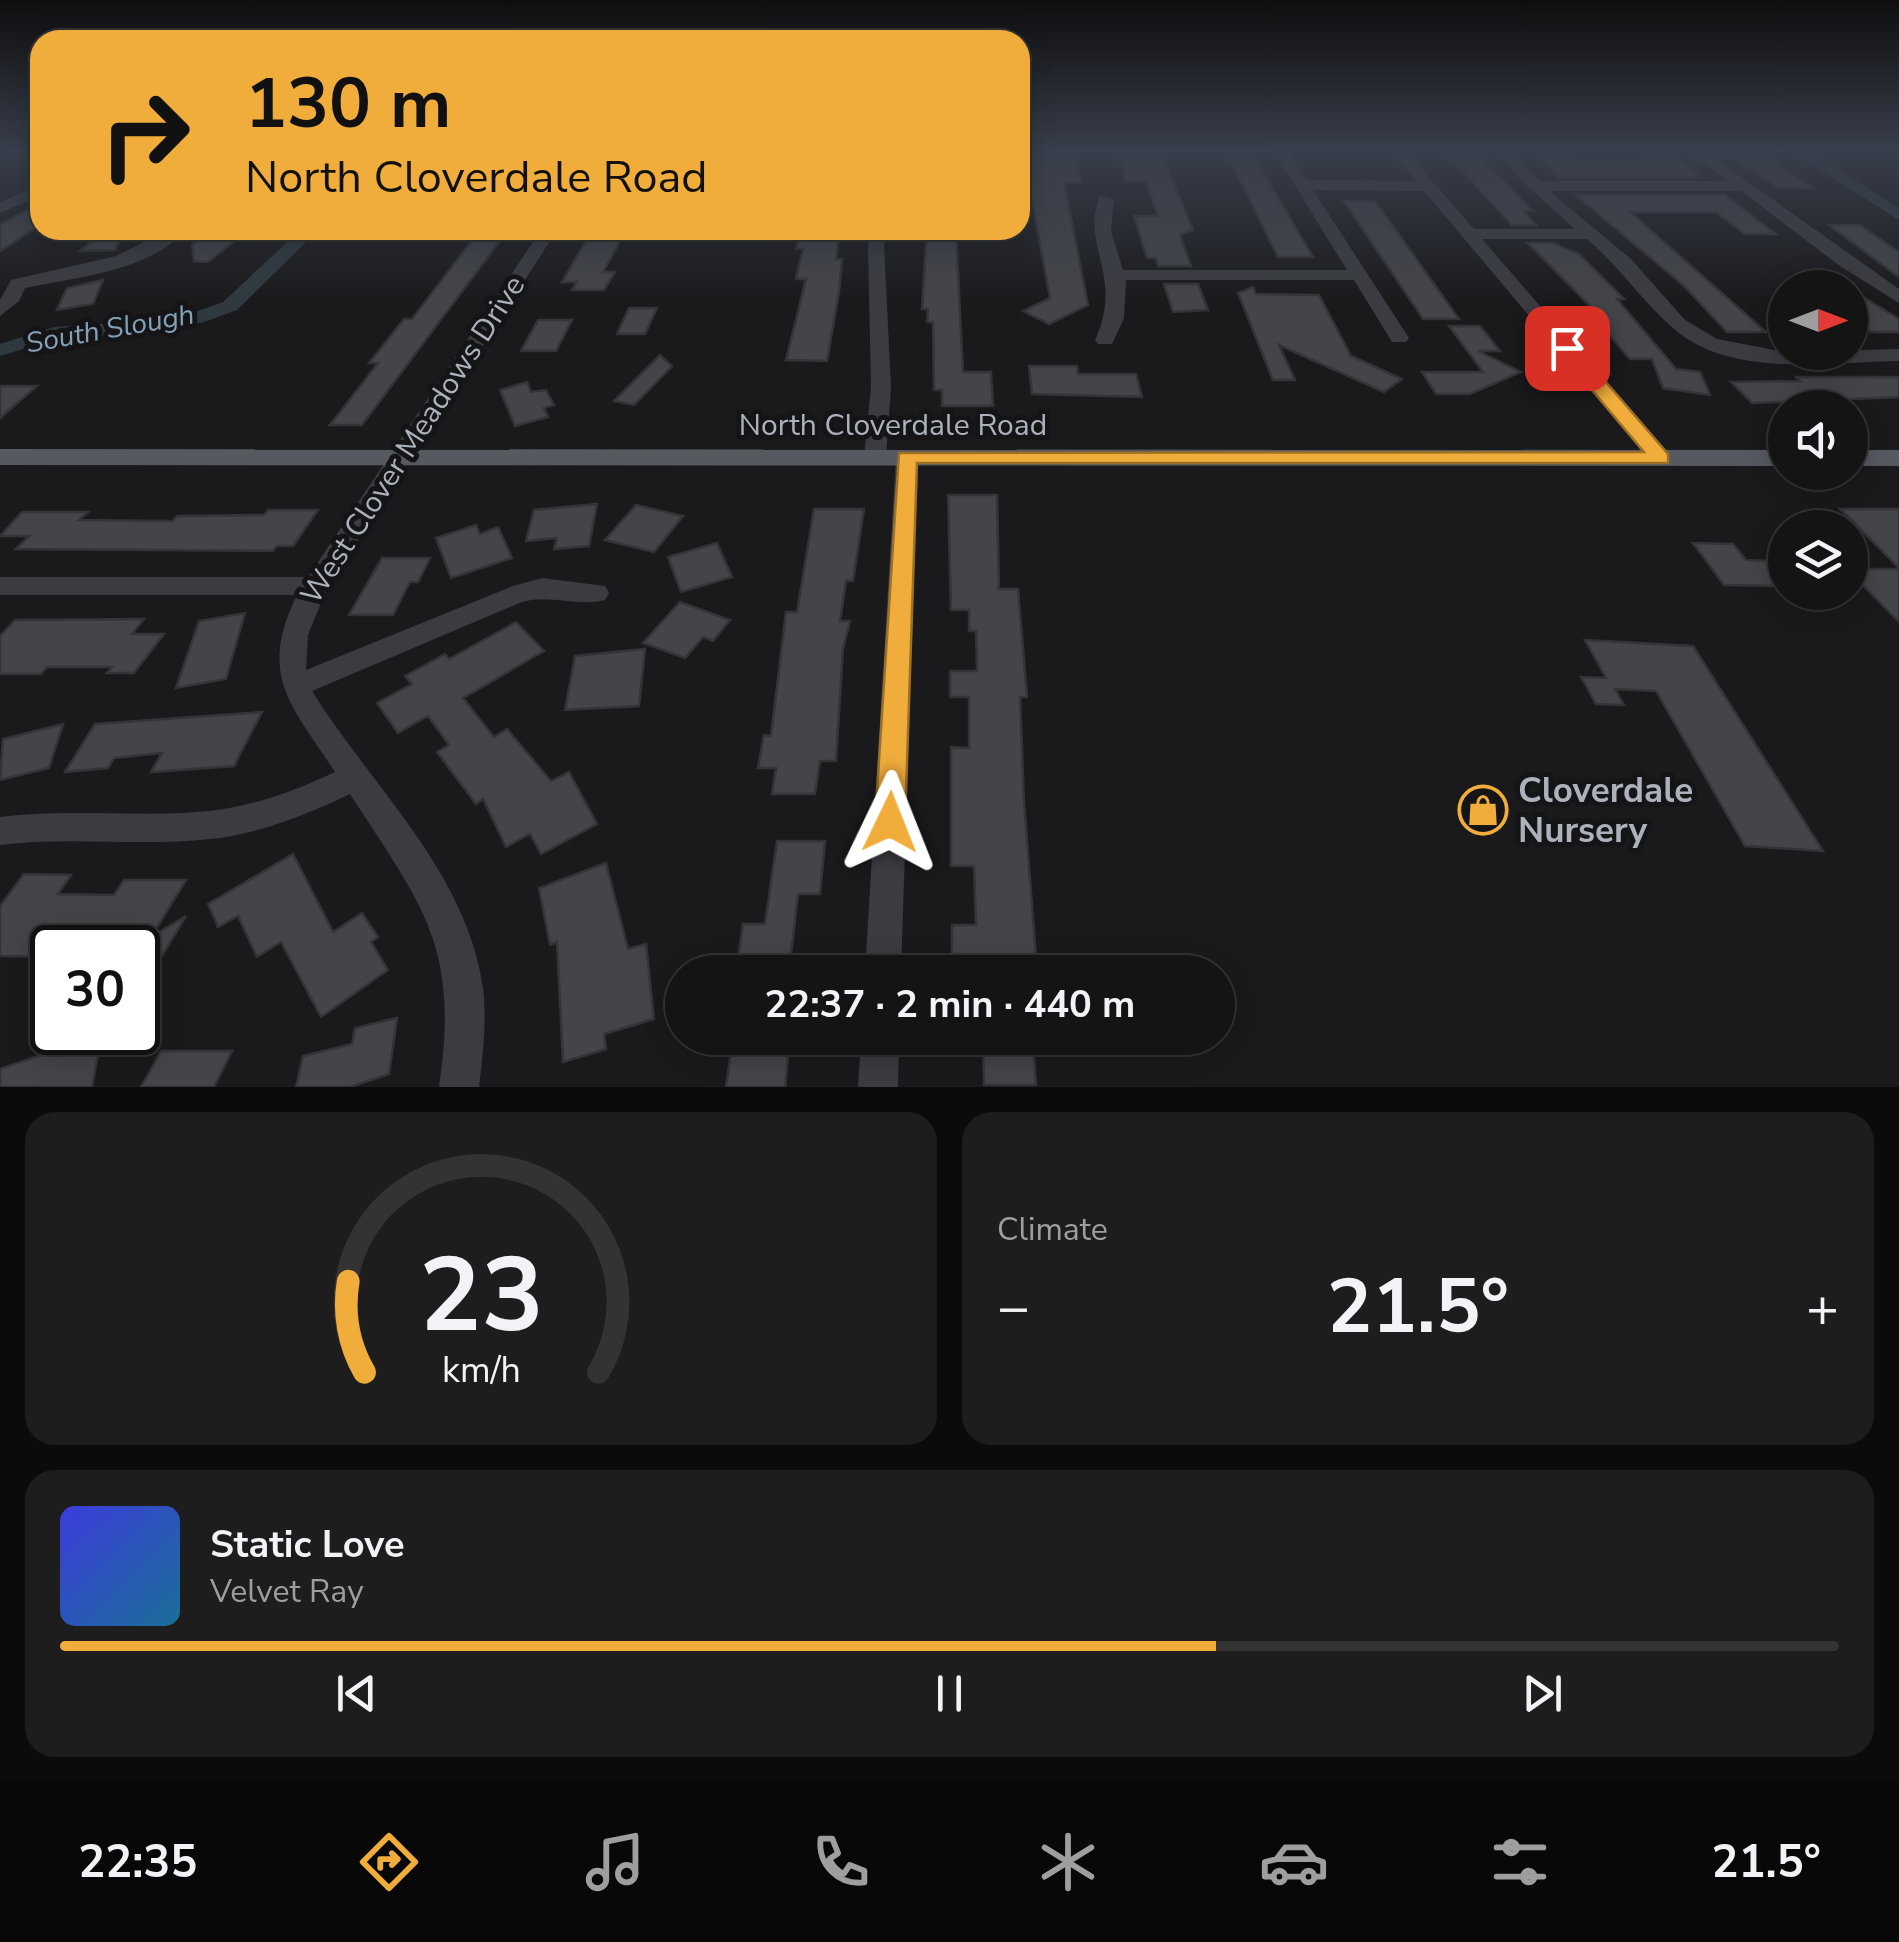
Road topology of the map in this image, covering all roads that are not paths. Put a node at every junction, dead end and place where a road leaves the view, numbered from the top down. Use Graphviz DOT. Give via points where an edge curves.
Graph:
graph roads {
  1 [pos="1105,201"];
  2 [pos="1312,201"];
  3 [pos="1441,201"];
  4 [pos="1552,201"];
  5 [pos="1764,201"];
  6 [pos="1469,234"];
  7 [pos="1589,234"];
  8 [pos="165,240"];
  9 [pos="542,240"];
  10 [pos="878,240"];
  11 [pos="1117,274"];
  12 [pos="1359,275"];
  13 [pos="1899,297"];
  14 [pos="0,310"];
  15 [pos="1399,338"];
  16 [pos="1105,340"];
  17 [pos="1899,355"];
  18 [pos="0,457"];
  19 [pos="399,457"];
  20 [pos="874,457"];
  21 [pos="906,457"];
  22 [pos="1660,458"];
  23 [pos="1768,458"];
  24 [pos="1868,458"];
  25 [pos="1899,458"];
  26 [pos="0,586"];
  27 [pos="315,586"];
  28 [pos="596,594"];
  29 [pos="296,686"];
  30 [pos="355,778"];
  31 [pos="0,831"];
  32 [pos="884,955"];
  33 [pos="879,1055"];
  34 [pos="459,1087"];
  35 [pos="878,1087"];
  1 -- 11 [label="street" via="1100,216"];
  2 -- 12 [label="street"];
  3 -- 6 [label="street"];
  4 -- 7 [label="street"];
  5 -- 13 [label="street"];
  6 -- 7 [label="street"];
  6 -- 22 [label="street"];
  7 -- 17 [label="street" via="1686,330 1719,346 1760,354"];
  8 -- 14 [label="street" via="115,262 10,278 13,297"];
  9 -- 19 [label="street, West Clover Meadows Drive"];
  10 -- 20 [label="street" via="881,387"];
  11 -- 12 [label="street"];
  11 -- 16 [label="street" via="1119,317"];
  12 -- 15 [label="street"];
  18 -- 19 [label="main road, North Cloverdale Road"];
  19 -- 20 [label="main road, North Cloverdale Road"];
  19 -- 27 [label="street, West Clover Meadows Drive"];
  20 -- 21 [label="main road, North Cloverdale Road"];
  21 -- 22 [label="main road, North Cloverdale Road"];
  21 -- 32 [label="street"];
  22 -- 23 [label="main road, North Cloverdale Road"];
  24 -- 25 [label="main road"];
  26 -- 27 [label="street"];
  27 -- 29 [label="street, West Clover Meadows Drive" via="293,638"];
  28 -- 29 [label="street" via="542,587 513,595"];
  29 -- 30 [label="street"];
  30 -- 31 [label="street" via="250,819"];
  30 -- 34 [label="street" via="436,894 463,961 468,1015"];
  33 -- 35 [label="street"];
}
